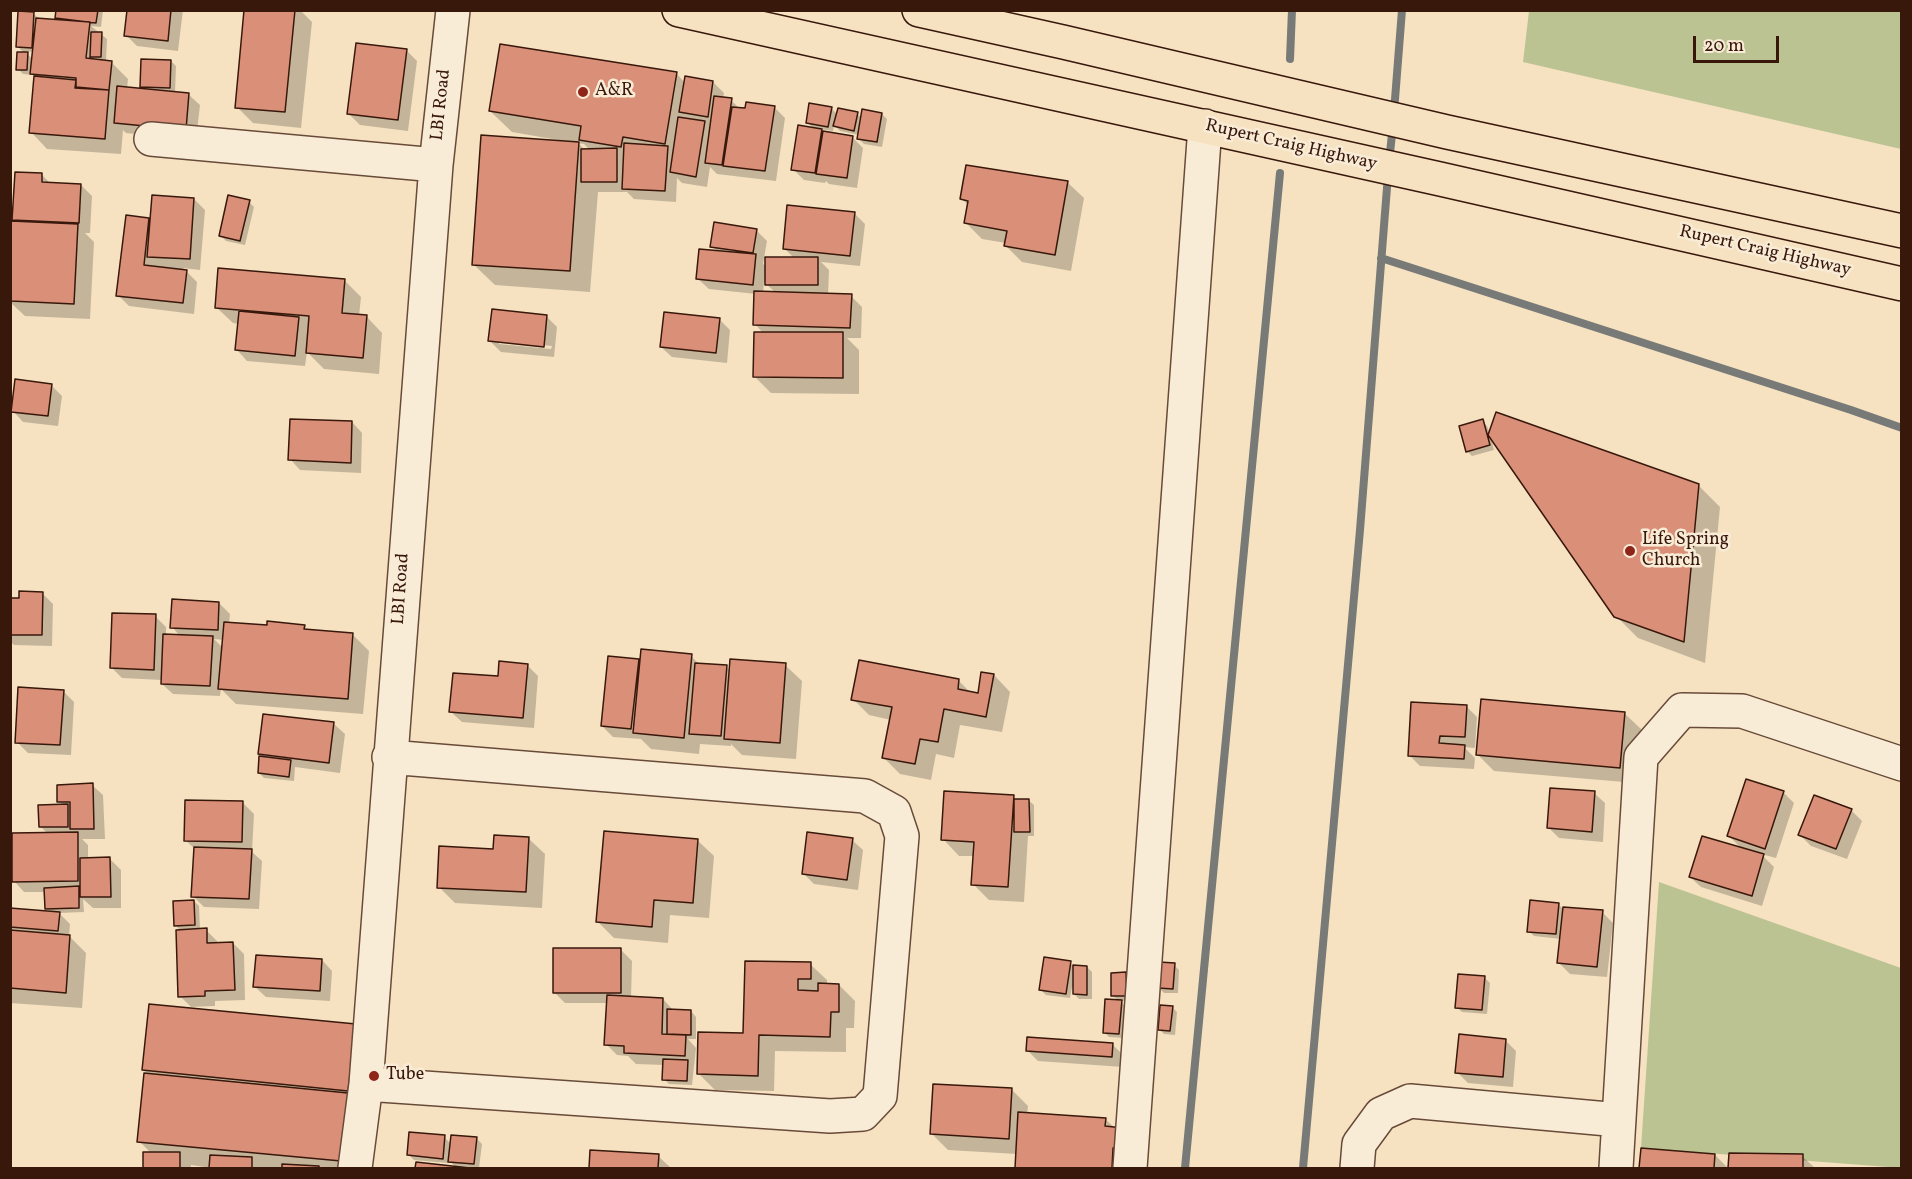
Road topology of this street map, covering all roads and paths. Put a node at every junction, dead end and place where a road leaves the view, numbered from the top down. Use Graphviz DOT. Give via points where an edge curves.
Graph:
graph roads {
  1 [pos="453,10"];
  2 [pos="679,10"];
  3 [pos="919,10"];
  4 [pos="1205,126"];
  5 [pos="151,139"];
  6 [pos="436,165"];
  7 [pos="1902,231"];
  8 [pos="1902,284"];
  9 [pos="389,757"];
  10 [pos="1902,764"];
  11 [pos="366,1084"];
  12 [pos="1619,1120"];
  13 [pos="355,1168"];
  14 [pos="1130,1168"];
  15 [pos="1357,1168"];
  16 [pos="1616,1168"];
  1 -- 6 [label="street, LBI Road"];
  2 -- 4 [label="main road, Rupert Craig Highway"];
  3 -- 7 [label="main road" via="1447,132"];
  4 -- 8 [label="main road, Rupert Craig Highway"];
  4 -- 14 [label="street"];
  5 -- 6 [label="street"];
  6 -- 9 [label="street, LBI Road"];
  9 -- 11 [label="street, LBI Road"];
  9 -- 11 [label="street" via="865,796 894,812 902,836 880,1096 862,1114 830,1116"];
  10 -- 12 [label="street" via="1742,711 1682,710 1641,757"];
  11 -- 13 [label="street, LBI Road"];
  12 -- 15 [label="street" via="1410,1101 1381,1114 1359,1144"];
  12 -- 16 [label="street"];
}
